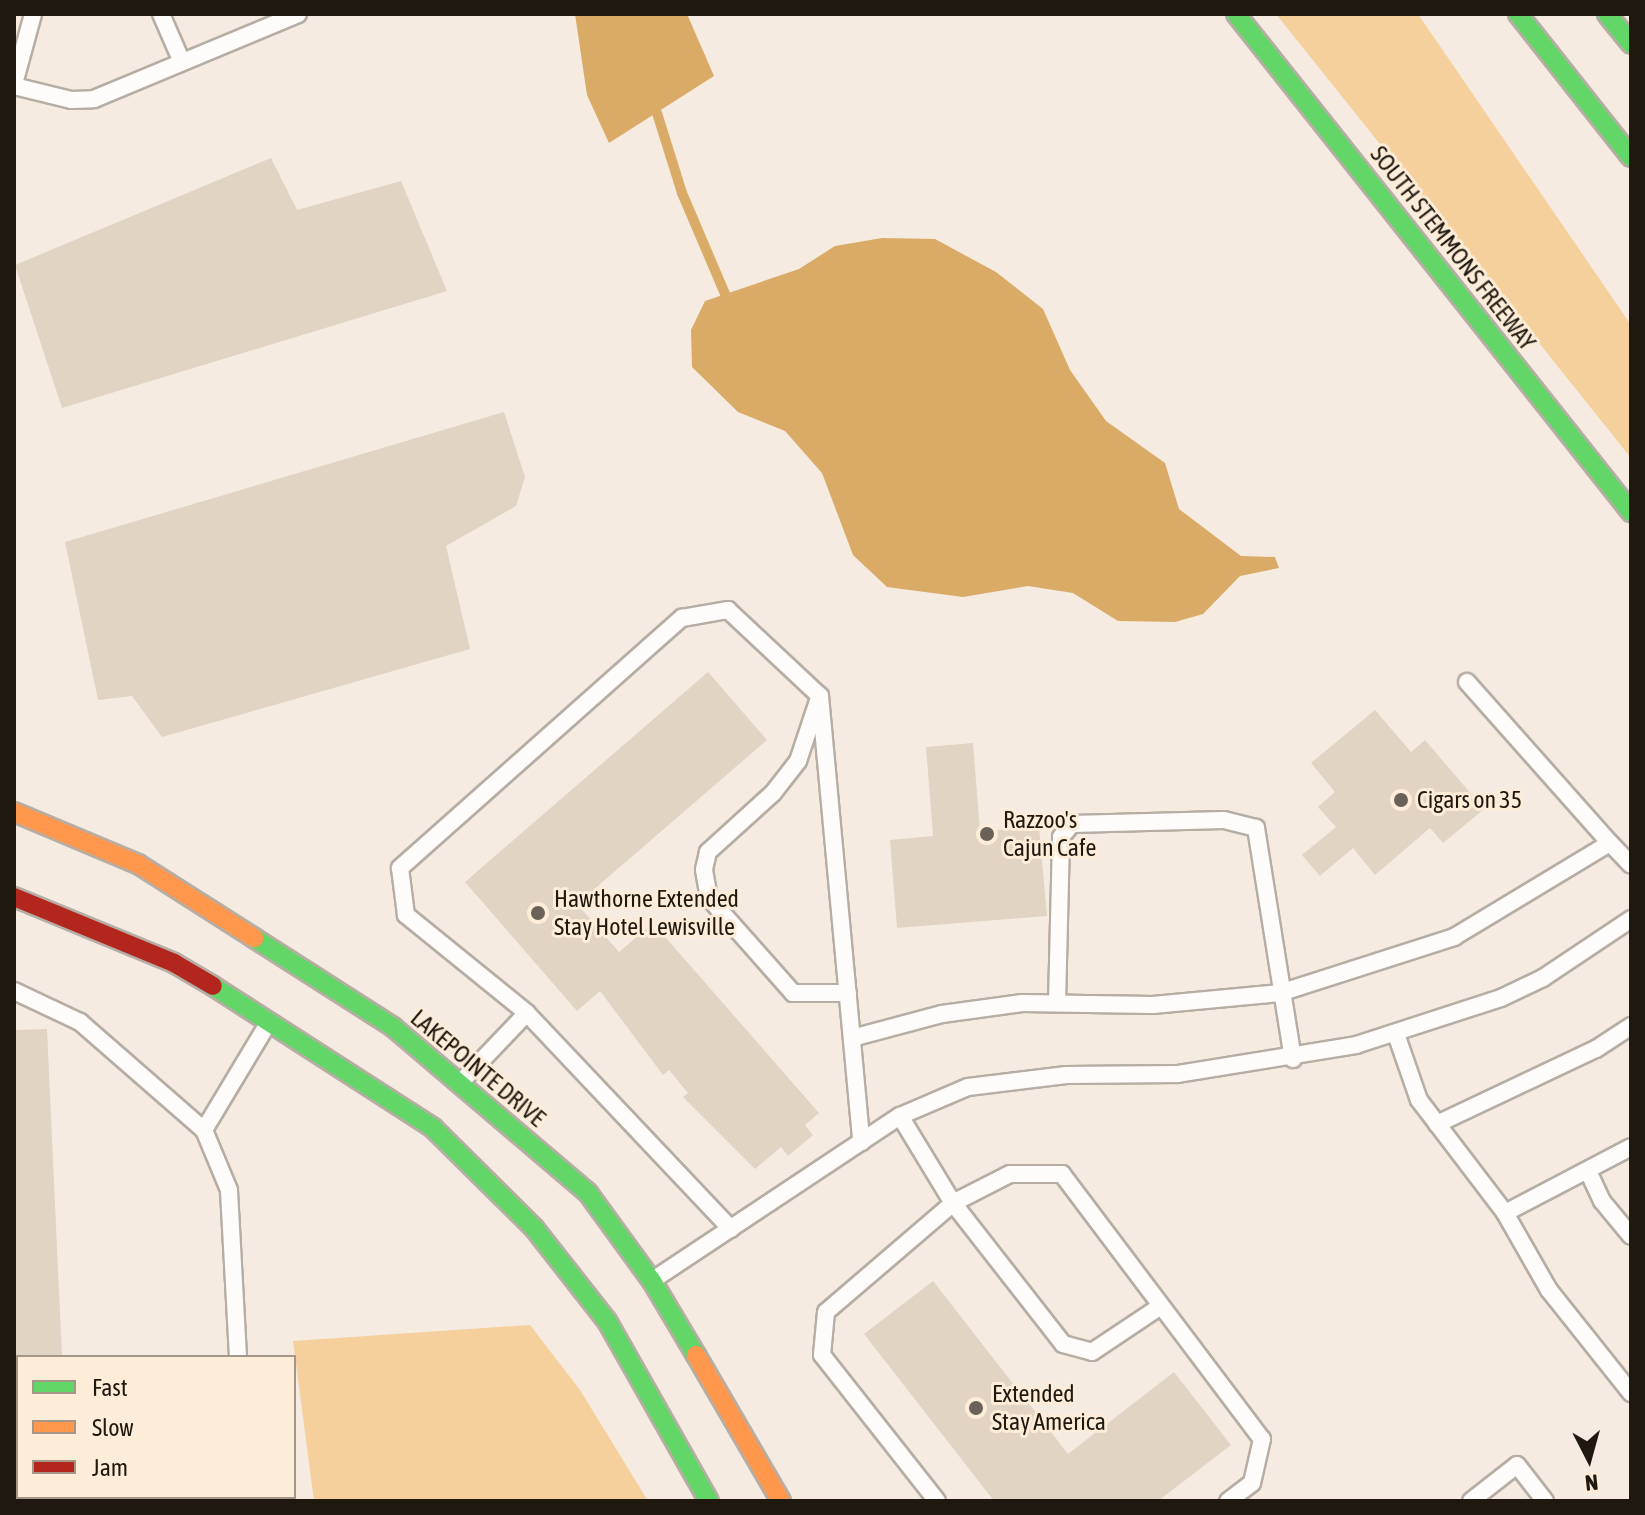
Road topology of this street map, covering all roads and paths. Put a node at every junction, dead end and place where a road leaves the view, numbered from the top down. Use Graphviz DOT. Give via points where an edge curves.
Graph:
graph roads {
  1 [pos="33,14"];
  2 [pos="161,14"];
  3 [pos="298,14"];
  4 [pos="1236,14"];
  5 [pos="1518,14"];
  6 [pos="1607,14"];
  7 [pos="1631,44"];
  8 [pos="182,62"];
  9 [pos="14,85"];
  10 [pos="1580,92"];
  11 [pos="1631,157"];
  12 [pos="1631,183"];
  13 [pos="1631,512"];
  14 [pos="1467,682"];
  15 [pos="820,696"];
  16 [pos="14,812"];
  17 [pos="1610,843"];
  18 [pos="1631,865"];
  19 [pos="14,897"];
  20 [pos="1631,919"];
  21 [pos="14,991"];
  22 [pos="848,993"];
  23 [pos="1280,993"];
  24 [pos="1057,1003"];
  25 [pos="527,1013"];
  26 [pos="271,1020"];
  27 [pos="1631,1026"];
  28 [pos="1396,1034"];
  29 [pos="852,1038"];
  30 [pos="1293,1059"];
  31 [pos="461,1082"];
  32 [pos="900,1116"];
  33 [pos="1437,1124"];
  34 [pos="204,1130"];
  35 [pos="861,1142"];
  36 [pos="1631,1147"];
  37 [pos="1588,1171"];
  38 [pos="953,1203"];
  39 [pos="1505,1213"];
  40 [pos="731,1229"];
  41 [pos="1631,1236"];
  42 [pos="646,1286"];
  43 [pos="1161,1306"];
  44 [pos="238,1355"];
  45 [pos="1631,1393"];
  46 [pos="709,1501"];
  47 [pos="781,1501"];
  48 [pos="937,1501"];
  49 [pos="1228,1501"];
  50 [pos="1471,1501"];
  51 [pos="1545,1501"];
  1 -- 9 [label="lane"];
  2 -- 8 [label="lane"];
  3 -- 8 [label="lane"];
  4 -- 13 [label="main road, SOUTH STEMMONS FREEWAY"];
  5 -- 10 [label="main road"];
  6 -- 7 [label="main road"];
  8 -- 9 [label="lane" via="94,99 71,100"];
  10 -- 11 [label="main road"];
  10 -- 12 [label="main road"];
  14 -- 17 [label="lane"];
  15 -- 22 [label="lane"];
  15 -- 22 [label="lane" via="798,761 773,793 708,852 704,870 709,898 793,993"];
  15 -- 25 [label="lane" via="728,610 682,618 400,868 406,915"];
  16 -- 31 [label="main road, LAKEPOINTE DRIVE" via="138,864 393,1027"];
  17 -- 18 [label="lane"];
  17 -- 23 [label="lane" via="1454,937"];
  19 -- 26 [label="main road" via="174,963"];
  20 -- 28 [label="lane" via="1543,978"];
  21 -- 34 [label="lane" via="80,1022"];
  22 -- 29 [label="lane"];
  23 -- 24 [label="lane" via="1153,1005"];
  23 -- 24 [label="lane" via="1256,828 1224,820 1072,824 1061,837"];
  23 -- 30 [label="lane"];
  24 -- 29 [label="lane" via="942,1014"];
  25 -- 31 [label="lane"];
  25 -- 40 [label="lane"];
  26 -- 34 [label="lane"];
  26 -- 46 [label="main road" via="433,1128 534,1228 612,1316"];
  27 -- 33 [label="lane" via="1596,1049"];
  28 -- 30 [label="lane"];
  28 -- 33 [label="lane" via="1419,1100"];
  29 -- 35 [label="lane"];
  30 -- 32 [label="lane" via="1177,1074 1066,1075 968,1087"];
  31 -- 42 [label="main road, LAKEPOINTE DRIVE" via="588,1193"];
  32 -- 35 [label="lane"];
  32 -- 38 [label="lane"];
  33 -- 39 [label="lane"];
  34 -- 44 [label="lane" via="229,1190"];
  35 -- 40 [label="lane"];
  36 -- 37 [label="lane"];
  37 -- 39 [label="lane"];
  37 -- 41 [label="lane" via="1602,1201"];
  38 -- 43 [label="lane" via="1010,1174 1062,1174"];
  38 -- 43 [label="lane" via="1063,1344 1092,1352"];
  38 -- 48 [label="lane" via="826,1312 822,1355"];
  39 -- 45 [label="lane" via="1549,1290"];
  40 -- 42 [label="lane"];
  42 -- 47 [label="main road, LAKEPOINTE DRIVE"];
  43 -- 49 [label="lane" via="1262,1439 1252,1483"];
  50 -- 51 [label="lane" via="1517,1465"];
}
